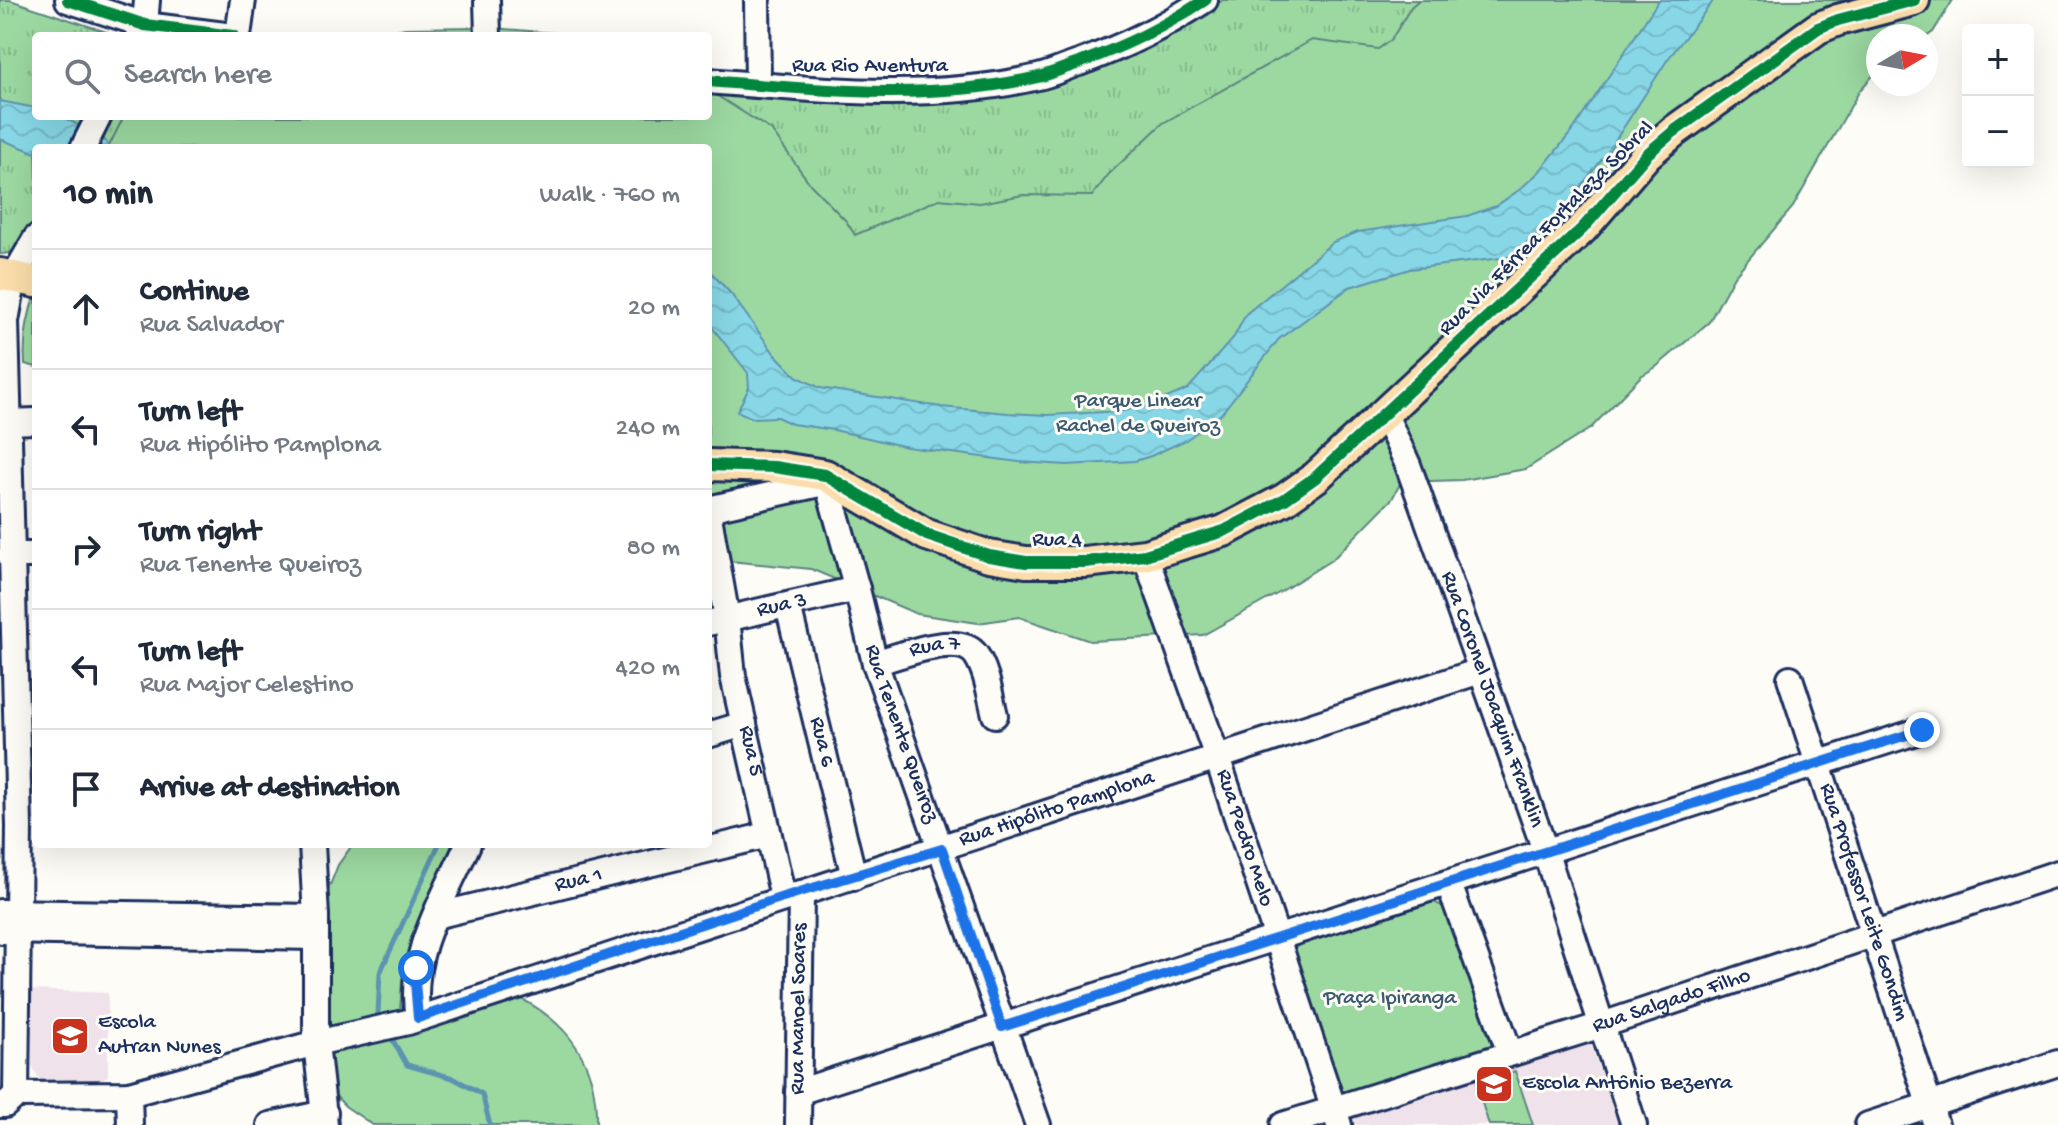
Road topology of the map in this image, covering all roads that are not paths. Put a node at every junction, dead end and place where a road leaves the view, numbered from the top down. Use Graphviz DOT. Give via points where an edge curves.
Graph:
graph roads {
  1 [pos="68,0"];
  2 [pos="147,0"];
  3 [pos="243,0"];
  4 [pos="487,0"];
  5 [pos="757,0"];
  6 [pos="1205,0"];
  7 [pos="1914,0"];
  8 [pos="142,31"];
  9 [pos="237,32"];
  10 [pos="488,32"];
  11 [pos="712,81"];
  12 [pos="758,85"];
  13 [pos="97,120"];
  14 [pos="85,144"];
  15 [pos="32,246"];
  16 [pos="17,277"];
  17 [pos="1385,415"];
  18 [pos="32,421"];
  19 [pos="8,422"];
  20 [pos="712,465"];
  21 [pos="826,479"];
  22 [pos="712,509"];
  23 [pos="10,555"];
  24 [pos="32,555"];
  25 [pos="1145,555"];
  26 [pos="712,559"];
  27 [pos="857,589"];
  28 [pos="788,606"];
  29 [pos="717,621"];
  30 [pos="26,640"];
  31 [pos="875,663"];
  32 [pos="1480,671"];
  33 [pos="1790,678"];
  34 [pos="995,715"];
  35 [pos="744,724"];
  36 [pos="18,727"];
  37 [pos="1922,730"];
  38 [pos="712,734"];
  39 [pos="1217,757"];
  40 [pos="1819,764"];
  41 [pos="27,826"];
  42 [pos="768,835"];
  43 [pos="312,848"];
  44 [pos="466,848"];
  45 [pos="942,849"];
  46 [pos="1546,853"];
  47 [pos="2058,873"];
  48 [pos="854,877"];
  49 [pos="1449,884"];
  50 [pos="792,895"];
  51 [pos="435,916"];
  52 [pos="9,922"];
  53 [pos="316,927"];
  54 [pos="1874,935"];
  55 [pos="1277,940"];
  56 [pos="413,1020"];
  57 [pos="1602,1025"];
  58 [pos="1002,1027"];
  59 [pos="316,1043"];
  60 [pos="1510,1053"];
  61 [pos="2058,1063"];
  62 [pos="798,1092"];
  63 [pos="129,1094"];
  64 [pos="8,1100"];
  65 [pos="1933,1115"];
  66 [pos="1336,1116"];
  67 [pos="325,1119"];
  68 [pos="130,1125"];
  69 [pos="270,1125"];
  70 [pos="798,1125"];
  71 [pos="1038,1125"];
  72 [pos="1283,1125"];
  73 [pos="1634,1125"];
  74 [pos="1868,1125"];
  1 -- 8 [label="street"];
  2 -- 8 [label="street"];
  3 -- 9 [label="street"];
  4 -- 10 [label="street"];
  5 -- 12 [label="street"];
  6 -- 12 [label="street, Rua Rio Aventura" via="1119,49 1040,77 924,92"];
  7 -- 17 [label="main road, Rua Via Férrea Fortaleza Sobral" via="1818,28 1673,132 1583,228"];
  11 -- 12 [label="street, Rua Rio Aventura"];
  13 -- 14 [label="street"];
  15 -- 16 [label="street"];
  16 -- 19 [label="street" via="6,321"];
  17 -- 25 [label="main road, Rua 4" via="1285,499 1224,531"];
  17 -- 32 [label="street, Rua Coronel Joaquim Franklin" via="1408,465"];
  18 -- 19 [label="street"];
  19 -- 23 [label="street"];
  20 -- 21 [label="main road, Rua 4" via="774,467"];
  21 -- 22 [label="street"];
  21 -- 25 [label="main road, Rua 4" via="927,535 989,556 1059,563"];
  21 -- 27 [label="street, Rua Tenente Queiroz"];
  23 -- 24 [label="street"];
  23 -- 30 [label="street"];
  25 -- 39 [label="street, Rua Pedro Melo"];
  26 -- 29 [label="street, Rua 5"];
  27 -- 28 [label="street, Rua 3"];
  27 -- 31 [label="street, Rua Tenente Queiroz"];
  28 -- 29 [label="street, Rua 3"];
  28 -- 48 [label="street, Rua 6"];
  29 -- 35 [label="street, Rua 5"];
  30 -- 36 [label="street"];
  31 -- 34 [label="street, Rua 7" via="941,646 968,646 980,663"];
  31 -- 45 [label="street, Rua Tenente Queiroz"];
  32 -- 39 [label="street, Rua Hipólito Pamplona"];
  32 -- 46 [label="street, Rua Coronel Joaquim Franklin"];
  33 -- 40 [label="street, Rua Professor Leite Gondim"];
  35 -- 38 [label="street"];
  35 -- 42 [label="street, Rua 5"];
  36 -- 41 [label="street"];
  37 -- 40 [label="street"];
  39 -- 45 [label="street, Rua Hipólito Pamplona"];
  39 -- 55 [label="street, Rua Pedro Melo"];
  40 -- 46 [label="street"];
  40 -- 54 [label="street, Rua Professor Leite Gondim"];
  41 -- 52 [label="street"];
  42 -- 50 [label="street, Rua 5"];
  42 -- 51 [label="street, Rua 1"];
  43 -- 53 [label="street"];
  44 -- 51 [label="street"];
  45 -- 48 [label="street, Rua Hipólito Pamplona"];
  45 -- 58 [label="street, Rua Tenente Queiroz"];
  46 -- 49 [label="street"];
  46 -- 57 [label="street, Rua Coronel Joaquim Franklin"];
  47 -- 54 [label="street, Rua Salgado Filho"];
  48 -- 50 [label="street, Rua Hipólito Pamplona"];
  49 -- 55 [label="street"];
  49 -- 60 [label="street"];
  50 -- 56 [label="street, Rua Hipólito Pamplona"];
  50 -- 62 [label="street, Rua Manoel Soares"];
  51 -- 56 [label="street" via="416,968"];
  52 -- 53 [label="street"];
  52 -- 64 [label="street"];
  53 -- 59 [label="street"];
  54 -- 57 [label="street, Rua Salgado Filho"];
  54 -- 65 [label="street, Rua Professor Leite Gondim"];
  55 -- 58 [label="street"];
  55 -- 66 [label="street, Rua Pedro Melo"];
  56 -- 59 [label="street, Rua Hipólito Pamplona"];
  57 -- 60 [label="street, Rua Salgado Filho"];
  57 -- 73 [label="street, Rua Coronel Joaquim Franklin"];
  58 -- 62 [label="street"];
  58 -- 71 [label="street, Rua Tenente Queiroz"];
  59 -- 63 [label="street, Rua Hipólito Pamplona"];
  59 -- 67 [label="street"];
  60 -- 66 [label="street, Rua Salgado Filho"];
  61 -- 65 [label="street"];
  62 -- 70 [label="street, Rua Manoel Soares"];
  63 -- 64 [label="street, Rua Hipólito Pamplona"];
  63 -- 68 [label="street"];
  65 -- 74 [label="street"];
  66 -- 72 [label="street, Rua Salgado Filho"];
  67 -- 69 [label="street"];
}
